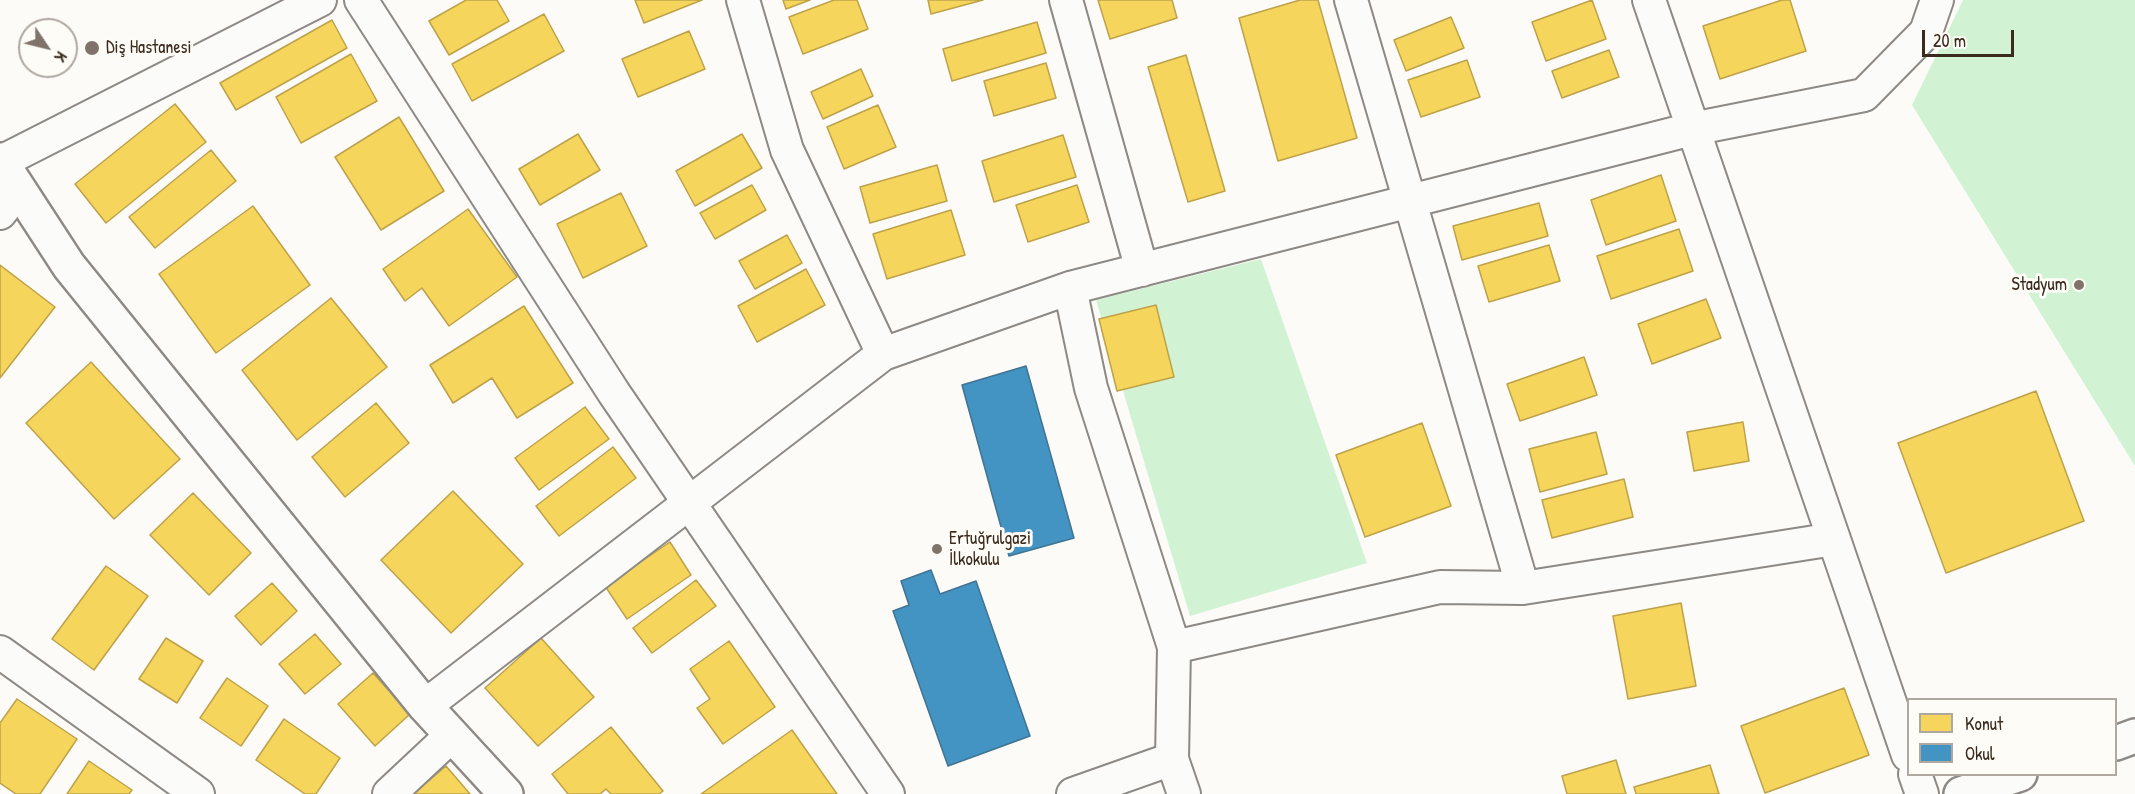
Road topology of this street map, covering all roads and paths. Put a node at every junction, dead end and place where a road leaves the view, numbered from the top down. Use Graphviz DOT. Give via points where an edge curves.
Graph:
graph roads {
  1 [pos="320,0"];
  2 [pos="361,0"];
  3 [pos="743,0"];
  4 [pos="1066,0"];
  5 [pos="1352,0"];
  6 [pos="1649,0"];
  7 [pos="1937,0"];
  8 [pos="1692,129"];
  9 [pos="5,181"];
  10 [pos="1409,202"];
  11 [pos="1142,270"];
  12 [pos="1070,288"];
  13 [pos="883,354"];
  14 [pos="689,502"];
  15 [pos="1834,538"];
  16 [pos="1523,588"];
  17 [pos="1174,647"];
  18 [pos="0,652"];
  19 [pos="425,705"];
  20 [pos="452,735"];
  21 [pos="2135,736"];
  22 [pos="2117,741"];
  23 [pos="1907,751"];
  24 [pos="1172,759"];
  25 [pos="1916,776"];
  26 [pos="2014,776"];
  27 [pos="198,794"];
  28 [pos="389,794"];
  29 [pos="506,794"];
  30 [pos="888,794"];
  31 [pos="1073,794"];
  32 [pos="1185,794"];
  33 [pos="1922,794"];
  34 [pos="1961,794"];
  1 -- 9 [label="street"];
  2 -- 14 [label="street" via="614,393"];
  3 -- 13 [label="street" via="787,150"];
  4 -- 11 [label="street"];
  5 -- 10 [label="street"];
  6 -- 8 [label="street"];
  7 -- 8 [label="street" via="1926,32 1864,95"];
  8 -- 10 [label="street"];
  8 -- 15 [label="street"];
  9 -- 19 [label="street" via="69,266"];
  10 -- 11 [label="street"];
  10 -- 16 [label="street"];
  11 -- 12 [label="street"];
  12 -- 13 [label="street"];
  12 -- 17 [label="street" via="1091,388"];
  13 -- 14 [label="street"];
  14 -- 19 [label="street"];
  14 -- 30 [label="street"];
  15 -- 16 [label="street"];
  15 -- 23 [label="street"];
  16 -- 17 [label="street" via="1440,587"];
  17 -- 24 [label="street"];
  18 -- 27 [label="street"];
  19 -- 20 [label="street"];
  20 -- 28 [label="street"];
  20 -- 29 [label="street"];
  21 -- 22 [label="street"];
  24 -- 31 [label="street"];
  24 -- 32 [label="street"];
  25 -- 33 [label="street"];
  26 -- 34 [label="street"];
}
